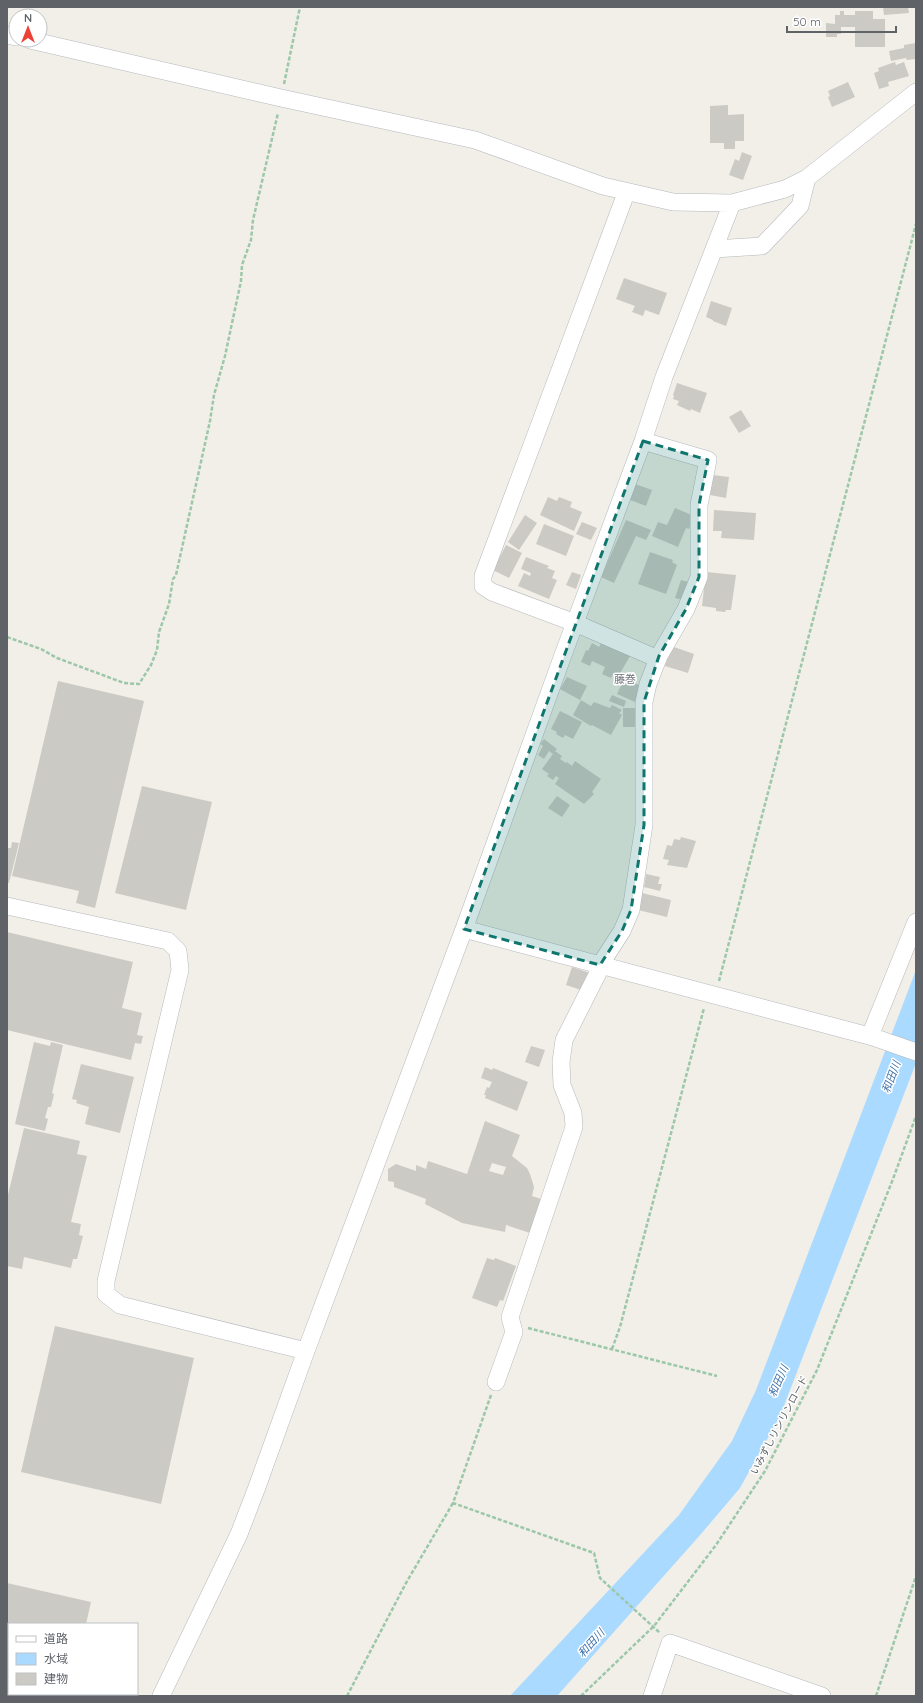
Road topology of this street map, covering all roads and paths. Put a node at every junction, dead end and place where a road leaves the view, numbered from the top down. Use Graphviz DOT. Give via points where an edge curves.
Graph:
graph roads {
  1 [pos="300,7"];
  2 [pos="48,44"];
  3 [pos="916,92"];
  4 [pos="281,98"];
  5 [pos="807,178"];
  6 [pos="625,196"];
  7 [pos="732,203"];
  8 [pos="916,224"];
  9 [pos="714,250"];
  10 [pos="643,441"];
  11 [pos="575,623"];
  12 [pos="7,637"];
  13 [pos="658,659"];
  14 [pos="7,906"];
  15 [pos="916,922"];
  16 [pos="464,929"];
  17 [pos="601,965"];
  18 [pos="712,995"];
  19 [pos="872,1037"];
  20 [pos="916,1052"];
  21 [pos="916,1116"];
  22 [pos="512,1324"];
  23 [pos="612,1349"];
  24 [pos="306,1351"];
  25 [pos="717,1376"];
  26 [pos="496,1382"];
  27 [pos="453,1503"];
  28 [pos="916,1576"];
  29 [pos="654,1626"];
  30 [pos="161,1696"];
  31 [pos="347,1696"];
  32 [pos="581,1696"];
  33 [pos="652,1696"];
  34 [pos="822,1696"];
  35 [pos="876,1696"];
  1 -- 4 [label="path"];
  2 -- 4 [label="street"];
  3 -- 5 [label="street"];
  4 -- 7 [label="street" via="475,140 603,186 673,202"];
  4 -- 12 [label="path" via="250,240 242,265 225,356 214,395 176,575 151,665 139,684 124,683"];
  5 -- 7 [label="street" via="785,189"];
  5 -- 9 [label="street" via="800,206 762,246"];
  6 -- 11 [label="street" via="483,576 483,586 492,592"];
  7 -- 9 [label="street"];
  8 -- 18 [label="path" via="729,946"];
  9 -- 10 [label="street" via="664,377"];
  10 -- 11 [label="street"];
  10 -- 13 [label="street" via="708,460 699,505 699,577 686,609"];
  11 -- 13 [label="street"];
  11 -- 16 [label="street"];
  13 -- 17 [label="street" via="644,702 644,825 631,910 622,931"];
  14 -- 24 [label="street" via="168,942 178,951 180,970 106,1282 106,1294 120,1305"];
  15 -- 19 [label="street"];
  16 -- 17 [label="street"];
  16 -- 24 [label="street"];
  17 -- 18 [label="street"];
  17 -- 22 [label="street" via="564,1040 561,1062 562,1085 573,1113 574,1127 510,1317"];
  18 -- 19 [label="street"];
  18 -- 23 [label="path"];
  19 -- 20 [label="street"];
  21 -- 29 [label="path, いみずしリンリンロード" via="817,1370 769,1464 716,1545"];
  22 -- 23 [label="path"];
  22 -- 26 [label="street" via="514,1332"];
  23 -- 25 [label="path"];
  24 -- 30 [label="street" via="239,1534"];
  26 -- 27 [label="path"];
  27 -- 29 [label="path" via="594,1553 600,1578"];
  27 -- 31 [label="path" via="406,1583"];
  28 -- 35 [label="path"];
  29 -- 32 [label="path, いみずしリンリンロード"];
  33 -- 34 [label="street" via="670,1643"];
}
